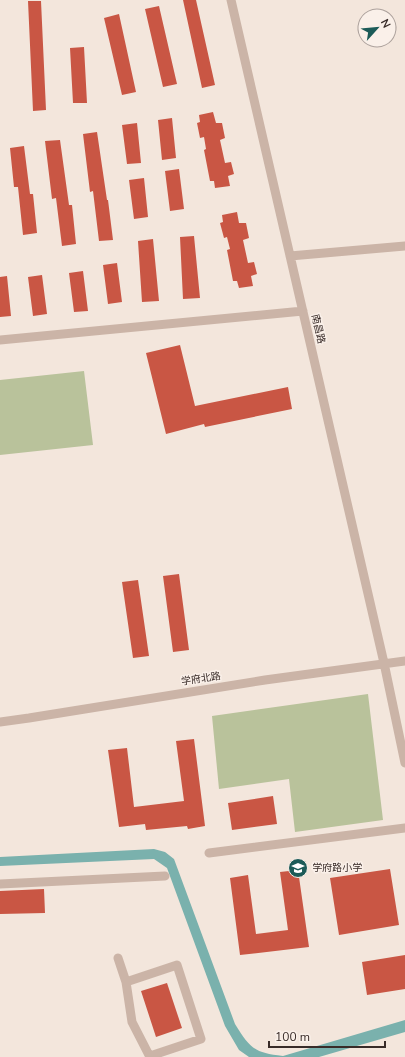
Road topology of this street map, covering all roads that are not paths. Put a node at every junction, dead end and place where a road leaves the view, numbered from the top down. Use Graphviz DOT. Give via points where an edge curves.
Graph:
graph roads {
  1 [pos="231,0"];
  2 [pos="405,246"];
  3 [pos="290,256"];
  4 [pos="303,311"];
  5 [pos="0,340"];
  6 [pos="405,661"];
  7 [pos="384,663"];
  8 [pos="0,722"];
  9 [pos="405,763"];
  10 [pos="405,828"];
  11 [pos="209,853"];
  12 [pos="166,876"];
  13 [pos="0,884"];
  14 [pos="118,958"];
  15 [pos="126,982"];
  16 [pos="150,1056"];
  1 -- 3 [label="street, 南昌路"];
  2 -- 3 [label="street"];
  3 -- 4 [label="street, 南昌路"];
  4 -- 5 [label="street"];
  4 -- 7 [label="street, 南昌路"];
  6 -- 7 [label="street, 学府北路"];
  7 -- 8 [label="street, 学府北路"];
  7 -- 9 [label="street, 南昌路"];
  10 -- 11 [label="street"];
  12 -- 13 [label="street"];
  14 -- 15 [label="street"];
  15 -- 16 [label="street" via="132,1022"];
  15 -- 16 [label="street" via="177,965 201,1039"];
}
